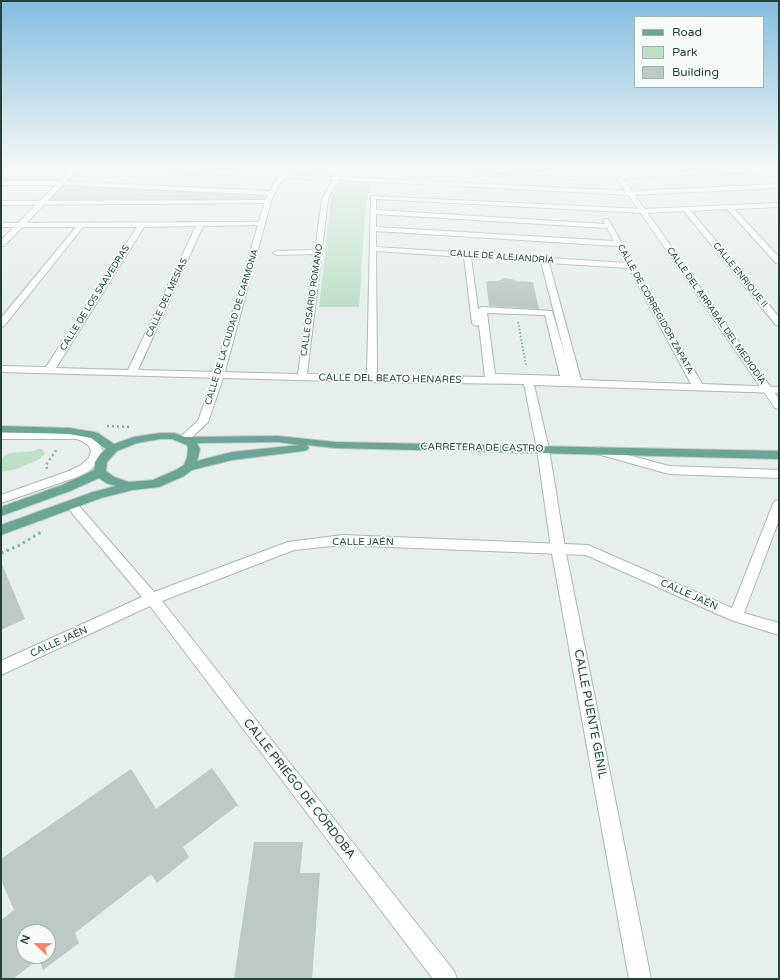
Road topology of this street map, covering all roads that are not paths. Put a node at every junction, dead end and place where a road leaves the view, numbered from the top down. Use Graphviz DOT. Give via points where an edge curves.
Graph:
graph roads {
  1 [pos="373,212"];
  2 [pos="30,213"];
  3 [pos="265,213"];
  4 [pos="323,213"];
  5 [pos="385,213"];
  6 [pos="603,213"];
  7 [pos="644,213"];
  8 [pos="689,213"];
  9 [pos="733,213"];
  10 [pos="201,224"];
  11 [pos="262,224"];
  12 [pos="19,225"];
  13 [pos="81,225"];
  14 [pos="141,225"];
  15 [pos="1,226"];
  16 [pos="610,226"];
  17 [pos="373,229"];
  18 [pos="1,244"];
  19 [pos="620,244"];
  20 [pos="373,249"];
  21 [pos="318,252"];
  22 [pos="277,253"];
  23 [pos="467,255"];
  24 [pos="544,260"];
  25 [pos="779,261"];
  26 [pos="631,266"];
  27 [pos="779,323"];
  28 [pos="1,324"];
  29 [pos="1,369"];
  30 [pos="48,371"];
  31 [pos="132,372"];
  32 [pos="219,375"];
  33 [pos="302,377"];
  34 [pos="372,379"];
  35 [pos="484,380"];
  36 [pos="529,380"];
  37 [pos="577,384"];
  38 [pos="698,387"];
  39 [pos="766,388"];
  40 [pos="779,390"];
  41 [pos="779,406"];
  42 [pos="1,429"];
  43 [pos="1,436"];
  44 [pos="185,439"];
  45 [pos="335,445"];
  46 [pos="543,449"];
  47 [pos="113,450"];
  48 [pos="595,450"];
  49 [pos="779,455"];
  50 [pos="188,467"];
  51 [pos="100,472"];
  52 [pos="779,474"];
  53 [pos="129,486"];
  54 [pos="1,499"];
  55 [pos="779,504"];
  56 [pos="76,510"];
  57 [pos="1,512"];
  58 [pos="1,530"];
  59 [pos="558,548"];
  60 [pos="152,600"];
  61 [pos="736,616"];
  62 [pos="779,629"];
  63 [pos="1,668"];
  64 [pos="446,979"];
  65 [pos="640,979"];
  1 -- 17 [label="street"];
  2 -- 12 [label="street"];
  3 -- 11 [label="street, CALLE DE LA CIUDAD DE CARMONA"];
  4 -- 21 [label="street, CALLE OSARIO ROMANO"];
  5 -- 16 [label="street"];
  6 -- 16 [label="street, CALLE DE CORREGIDOR ZAPATA"];
  7 -- 39 [label="street, CALLE DEL ARRABAL DEL MEDIODÍA"];
  8 -- 27 [label="street, CALLE ENRIQUE II"];
  9 -- 25 [label="street"];
  10 -- 11 [label="street"];
  10 -- 14 [label="street"];
  10 -- 31 [label="street, CALLE DEL MESÍAS"];
  11 -- 32 [label="street, CALLE DE LA CIUDAD DE CARMONA"];
  12 -- 13 [label="street"];
  12 -- 15 [label="street"];
  12 -- 18 [label="street"];
  13 -- 14 [label="street"];
  13 -- 28 [label="street"];
  14 -- 30 [label="street, CALLE DE LOS SAAVEDRAS"];
  16 -- 19 [label="street, CALLE DE CORREGIDOR ZAPATA"];
  17 -- 19 [label="street"];
  17 -- 20 [label="street"];
  19 -- 26 [label="street, CALLE DE CORREGIDOR ZAPATA"];
  20 -- 23 [label="street, CALLE DE ALEJANDRÍA"];
  20 -- 34 [label="street"];
  21 -- 22 [label="street"];
  21 -- 33 [label="street, CALLE OSARIO ROMANO"];
  23 -- 24 [label="street, CALLE DE ALEJANDRÍA"];
  23 -- 35 [label="street"];
  24 -- 26 [label="street, CALLE DE ALEJANDRÍA"];
  24 -- 37 [label="street"];
  26 -- 38 [label="street, CALLE DE CORREGIDOR ZAPATA"];
  29 -- 30 [label="street, CALLE DEL BEATO HENARES"];
  30 -- 31 [label="street, CALLE DEL BEATO HENARES"];
  31 -- 32 [label="street, CALLE DEL BEATO HENARES"];
  32 -- 33 [label="street, CALLE DEL BEATO HENARES"];
  32 -- 44 [label="street, CALLE DE LA CIUDAD DE CARMONA" via="203,422"];
  33 -- 34 [label="street, CALLE DEL BEATO HENARES"];
  34 -- 35 [label="street, CALLE DEL BEATO HENARES"];
  35 -- 36 [label="street, CALLE DEL BEATO HENARES"];
  36 -- 36 [label="street" via="566,379 549,314 482,310 490,377"];
  36 -- 37 [label="street, CALLE DEL BEATO HENARES"];
  36 -- 46 [label="street, CALLE PUENTE GENIL"];
  37 -- 38 [label="street, CALLE DEL BEATO HENARES"];
  38 -- 39 [label="street, CALLE DEL BEATO HENARES"];
  39 -- 40 [label="street, CALLE DEL BEATO HENARES"];
  39 -- 41 [label="street, CALLE DEL ARRABAL DEL MEDIODÍA"];
  42 -- 47 [label="main road" via="69,431 94,435"];
  43 -- 54 [label="street" via="77,436 86,438 97,450 94,460 85,468"];
  44 -- 45 [label="main road, CARRETERA DE CASTRO" via="278,439"];
  44 -- 47 [label="main road, CARRETERA DE CASTRO" via="174,436 146,437"];
  44 -- 50 [label="main road" via="194,449"];
  45 -- 46 [label="main road, CARRETERA DE CASTRO"];
  45 -- 50 [label="main road" via="232,456"];
  46 -- 48 [label="main road, CARRETERA DE CASTRO"];
  46 -- 59 [label="street, CALLE PUENTE GENIL"];
  47 -- 51 [label="main road" via="101,462"];
  48 -- 49 [label="main road, CARRETERA DE CASTRO"];
  48 -- 52 [label="street" via="669,470"];
  50 -- 53 [label="main road" via="154,484"];
  51 -- 53 [label="main road" via="110,480"];
  51 -- 57 [label="main road" via="66,488"];
  53 -- 58 [label="main road"];
  55 -- 61 [label="street"];
  56 -- 60 [label="street, CALLE PRIEGO DE CÓRDOBA"];
  59 -- 60 [label="street, CALLE JAÉN" via="343,540 293,546"];
  59 -- 61 [label="street, CALLE JAÉN" via="588,550"];
  59 -- 65 [label="street, CALLE PUENTE GENIL"];
  60 -- 63 [label="street, CALLE JAÉN"];
  60 -- 64 [label="street, CALLE PRIEGO DE CÓRDOBA"];
  61 -- 62 [label="street, CALLE JAÉN"];
}
